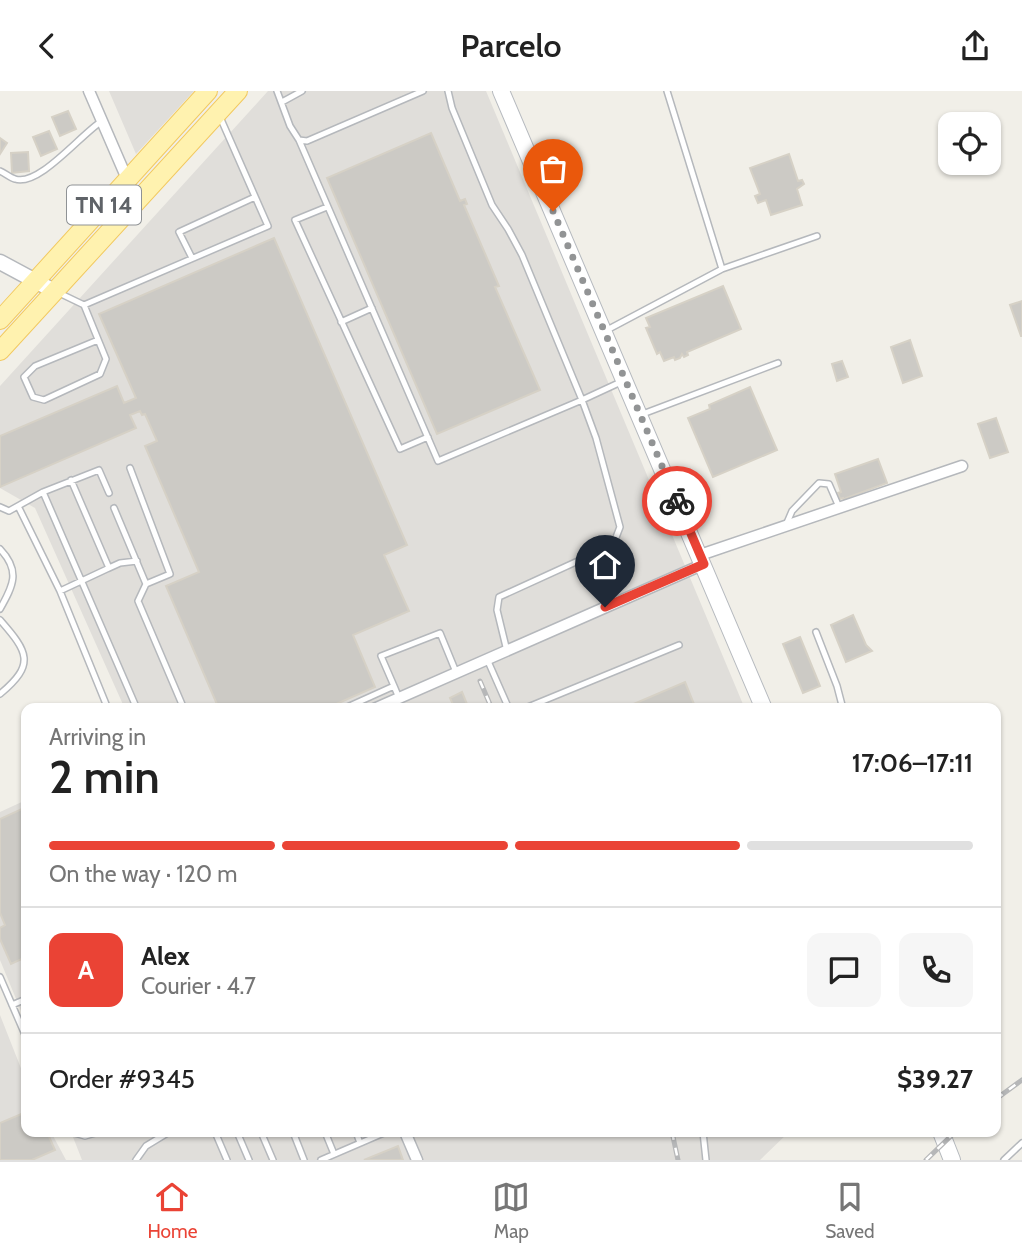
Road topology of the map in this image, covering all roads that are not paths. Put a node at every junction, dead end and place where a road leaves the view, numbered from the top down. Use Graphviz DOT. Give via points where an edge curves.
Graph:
graph roads {
  1 [pos="89,91"];
  2 [pos="208,91"];
  3 [pos="238,91"];
  4 [pos="277,91"];
  5 [pos="302,91"];
  6 [pos="424,91"];
  7 [pos="448,91"];
  8 [pos="501,91"];
  9 [pos="667,91"];
  10 [pos="282,102"];
  11 [pos="218,113"];
  12 [pos="102,121"];
  13 [pos="299,140"];
  14 [pos="0,171"];
  15 [pos="127,180"];
  16 [pos="255,197"];
  17 [pos="137,202"];
  18 [pos="327,207"];
  19 [pos="817,236"];
  20 [pos="192,258"];
  21 [pos="0,263"];
  22 [pos="722,269"];
  23 [pos="35,281"];
  24 [pos="54,291"];
  25 [pos="84,305"];
  26 [pos="372,308"];
  27 [pos="0,320"];
  28 [pos="341,321"];
  29 [pos="604,331"];
  30 [pos="98,340"];
  31 [pos="0,351"];
  32 [pos="778,363"];
  33 [pos="625,381"];
  34 [pos="582,400"];
  35 [pos="640,415"];
  36 [pos="428,437"];
  37 [pos="962,466"];
  38 [pos="130,468"];
  39 [pos="71,480"];
  40 [pos="43,492"];
  41 [pos="109,493"];
  42 [pos="18,506"];
  43 [pos="0,507"];
  44 [pos="839,507"];
  45 [pos="114,508"];
  46 [pos="786,525"];
  47 [pos="0,549"];
  48 [pos="702,559"];
  49 [pos="137,561"];
  50 [pos="109,568"];
  51 [pos="82,581"];
  52 [pos="146,584"];
  53 [pos="60,591"];
  54 [pos="0,609"];
  55 [pos="0,620"];
  56 [pos="816,632"];
  57 [pos="679,645"];
  58 [pos="507,650"];
  59 [pos="487,659"];
  60 [pos="457,673"];
  61 [pos="394,686"];
  62 [pos="0,694"];
  63 [pos="399,698"];
  64 [pos="105,703"];
  65 [pos="134,703"];
  66 [pos="181,703"];
  67 [pos="356,703"];
  68 [pos="388,703"];
  69 [pos="506,703"];
  70 [pos="538,703"];
  71 [pos="762,703"];
  72 [pos="842,703"];
  73 [pos="0,977"];
  74 [pos="21,1001"];
  75 [pos="12,1005"];
  76 [pos="21,1026"];
  77 [pos="161,1137"];
  78 [pos="217,1137"];
  79 [pos="239,1137"];
  80 [pos="263,1137"];
  81 [pos="295,1137"];
  82 [pos="326,1137"];
  83 [pos="358,1137"];
  84 [pos="374,1137"];
  85 [pos="407,1137"];
  86 [pos="704,1137"];
  87 [pos="943,1137"];
  88 [pos="360,1143"];
  89 [pos="1022,1143"];
  90 [pos="334,1154"];
  91 [pos="138,1159"];
  92 [pos="228,1160"];
  93 [pos="249,1160"];
  94 [pos="273,1160"];
  95 [pos="304,1160"];
  96 [pos="321,1160"];
  97 [pos="417,1160"];
  98 [pos="706,1160"];
  99 [pos="952,1160"];
  100 [pos="1004,1160"];
  1 -- 12 [label="street"];
  2 -- 15 [label="main road, TN 14"];
  3 -- 11 [label="main road, TN 14"];
  4 -- 10 [label="lane"];
  5 -- 10 [label="lane"];
  6 -- 13 [label="lane" via="307,141"];
  7 -- 34 [label="lane" via="492,205 522,255"];
  8 -- 29 [label="main road"];
  9 -- 22 [label="lane"];
  10 -- 13 [label="lane"];
  11 -- 16 [label="lane"];
  11 -- 17 [label="main road, TN 14"];
  12 -- 14 [label="lane" via="29,179 16,180"];
  12 -- 15 [label="street"];
  13 -- 18 [label="lane"];
  15 -- 17 [label="street"];
  15 -- 23 [label="main road, TN 14"];
  16 -- 20 [label="lane" via="179,232"];
  16 -- 20 [label="lane" via="268,226"];
  17 -- 24 [label="main road, TN 14"];
  18 -- 26 [label="lane"];
  18 -- 28 [label="lane" via="295,220"];
  19 -- 22 [label="lane"];
  20 -- 25 [label="lane"];
  21 -- 23 [label="street"];
  22 -- 29 [label="lane"];
  23 -- 24 [label="street"];
  23 -- 27 [label="main road, TN 14"];
  24 -- 25 [label="lane"];
  24 -- 31 [label="main road, TN 14"];
  25 -- 30 [label="lane"];
  26 -- 28 [label="lane"];
  26 -- 36 [label="lane"];
  28 -- 36 [label="lane" via="400,449"];
  29 -- 33 [label="main road"];
  30 -- 30 [label="lane" via="106,359 100,374 44,400 33,397 24,377 35,366"];
  32 -- 35 [label="lane"];
  33 -- 34 [label="lane"];
  33 -- 35 [label="main road"];
  34 -- 36 [label="lane" via="438,461"];
  34 -- 58 [label="lane" via="620,527 613,545 499,597 497,610"];
  35 -- 48 [label="main road"];
  37 -- 44 [label="street"];
  38 -- 52 [label="lane" via="170,574"];
  39 -- 40 [label="lane"];
  39 -- 41 [label="lane" via="99,470"];
  39 -- 50 [label="lane"];
  40 -- 42 [label="lane"];
  40 -- 51 [label="lane"];
  42 -- 43 [label="lane"];
  42 -- 53 [label="lane"];
  44 -- 46 [label="street"];
  44 -- 46 [label="lane" via="829,484 818,484 792,511"];
  45 -- 49 [label="lane"];
  46 -- 48 [label="street"];
  47 -- 54 [label="lane" via="13,567 12,587"];
  48 -- 58 [label="street"];
  48 -- 71 [label="main road"];
  49 -- 50 [label="lane"];
  49 -- 52 [label="lane"];
  50 -- 51 [label="lane"];
  51 -- 53 [label="lane"];
  51 -- 65 [label="lane"];
  52 -- 66 [label="lane" via="138,601"];
  53 -- 64 [label="lane"];
  55 -- 62 [label="lane" via="17,640 24,667"];
  56 -- 72 [label="lane"];
  57 -- 70 [label="lane"];
  58 -- 59 [label="street"];
  59 -- 60 [label="street"];
  59 -- 69 [label="lane"];
  60 -- 61 [label="lane" via="440,633 381,656"];
  60 -- 63 [label="street"];
  61 -- 63 [label="lane"];
  61 -- 67 [label="lane"];
  63 -- 68 [label="street"];
  73 -- 75 [label="lane"];
  74 -- 75 [label="lane"];
  75 -- 76 [label="lane"];
  77 -- 91 [label="lane" via="146,1146"];
  78 -- 92 [label="lane"];
  79 -- 93 [label="lane"];
  80 -- 94 [label="lane"];
  81 -- 95 [label="lane"];
  82 -- 90 [label="lane"];
  83 -- 88 [label="lane"];
  84 -- 88 [label="lane"];
  85 -- 97 [label="street"];
  86 -- 98 [label="lane"];
  87 -- 99 [label="main road"];
  88 -- 90 [label="lane"];
  89 -- 100 [label="lane"];
  90 -- 96 [label="lane"];
}
